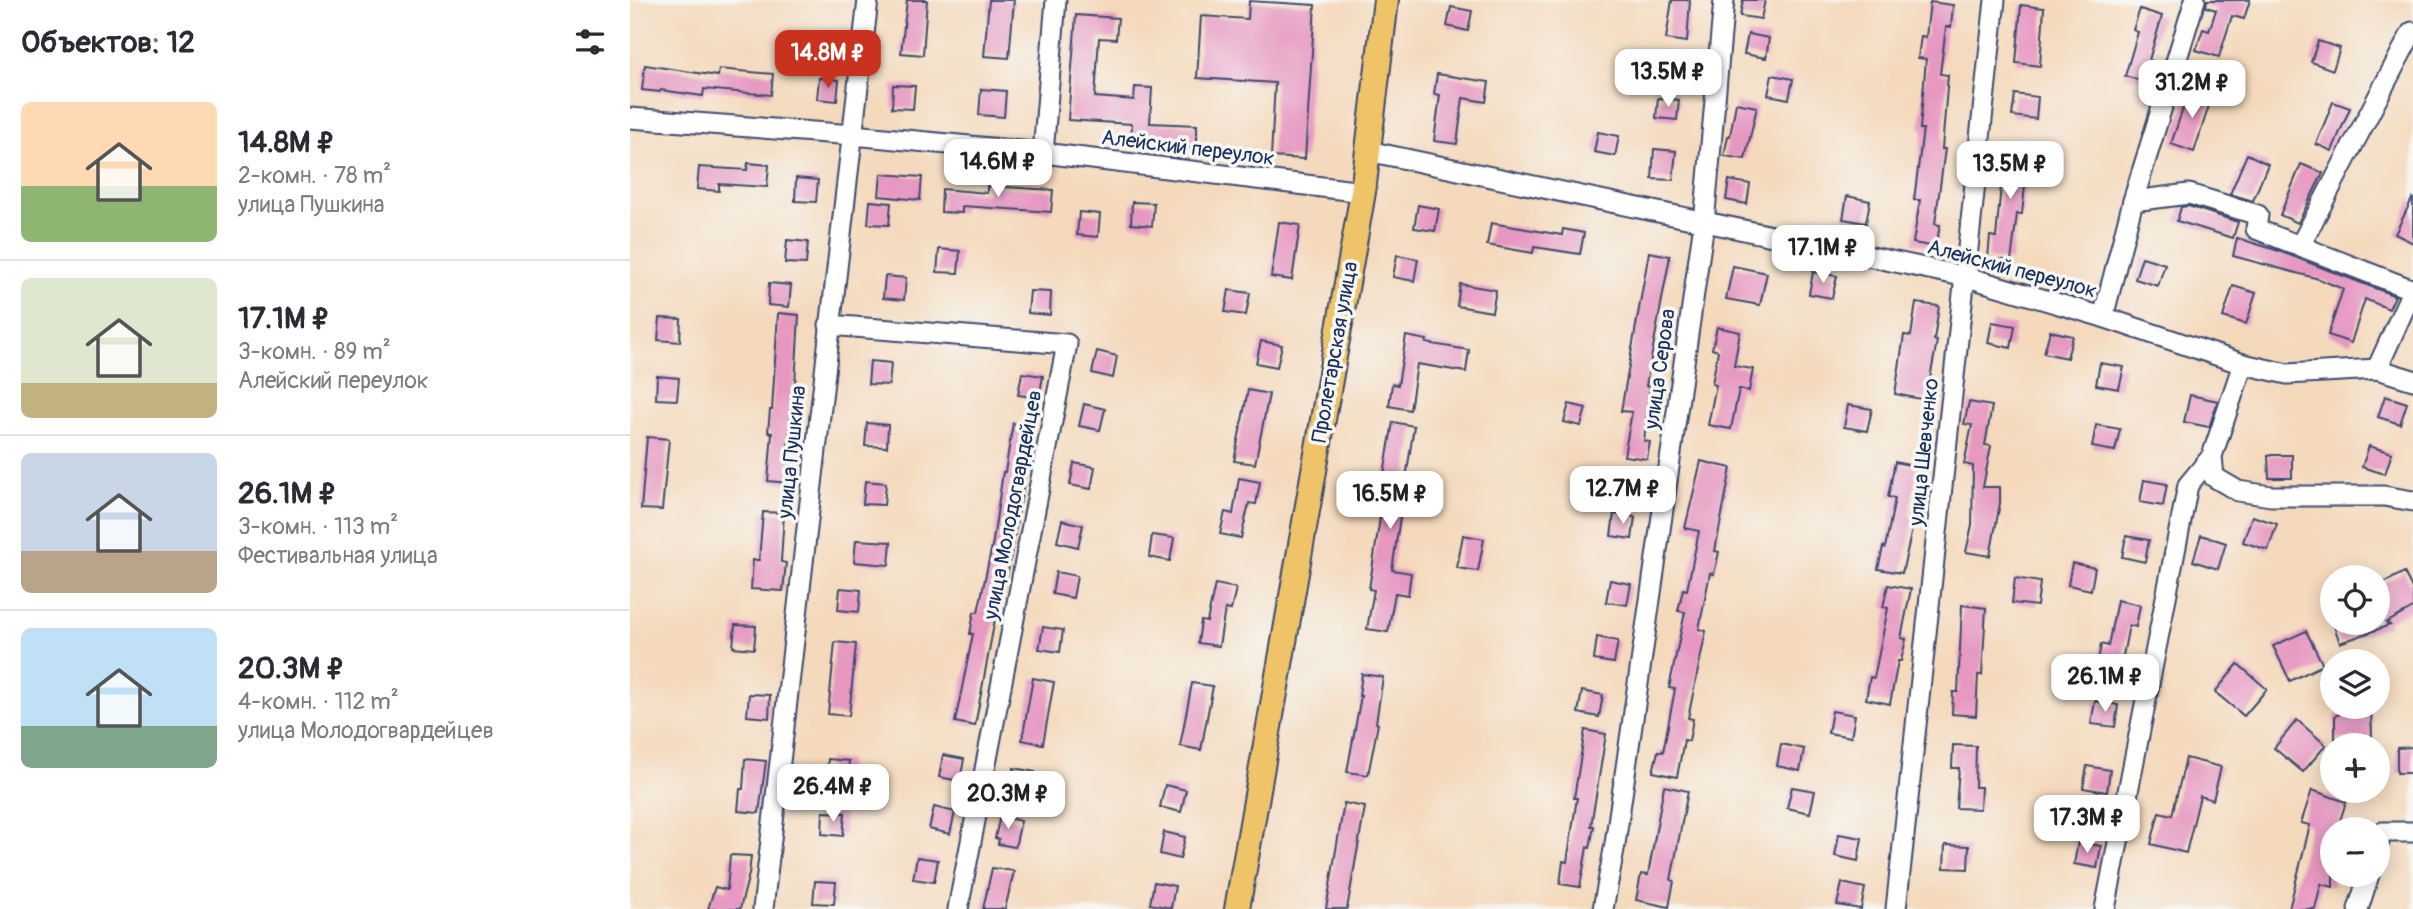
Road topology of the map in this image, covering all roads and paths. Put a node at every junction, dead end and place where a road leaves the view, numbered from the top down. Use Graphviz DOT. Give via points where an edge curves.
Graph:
graph roads {
  1 [pos="867,0"];
  2 [pos="1056,0"];
  3 [pos="1386,0"];
  4 [pos="1724,0"];
  5 [pos="1995,0"];
  6 [pos="2195,0"];
  7 [pos="2412,32"];
  8 [pos="630,118"];
  9 [pos="853,135"];
  10 [pos="1368,151"];
  11 [pos="1043,153"];
  12 [pos="1363,192"];
  13 [pos="2133,201"];
  14 [pos="1703,223"];
  15 [pos="2300,246"];
  16 [pos="1967,277"];
  17 [pos="2413,290"];
  18 [pos="2103,317"];
  19 [pos="829,325"];
  20 [pos="2243,365"];
  21 [pos="2376,369"];
  22 [pos="2413,380"];
  23 [pos="2212,456"];
  24 [pos="2413,501"];
  25 [pos="2390,832"];
  26 [pos="2413,832"];
  27 [pos="2365,887"];
  28 [pos="763,909"];
  29 [pos="958,909"];
  30 [pos="1237,909"];
  31 [pos="1603,909"];
  32 [pos="1896,909"];
  33 [pos="2105,909"];
  34 [pos="2358,909"];
  1 -- 9 [label="street, улица Пушкина"];
  2 -- 11 [label="street"];
  3 -- 10 [label="main road, Пролетарская улица"];
  4 -- 14 [label="street, улица Серова"];
  5 -- 16 [label="street, улица Шевченко"];
  6 -- 13 [label="street"];
  7 -- 15 [label="street"];
  8 -- 9 [label="street, Алейский переулок"];
  9 -- 11 [label="street, Алейский переулок"];
  9 -- 19 [label="street, улица Пушкина"];
  10 -- 12 [label="main road, Пролетарская улица"];
  10 -- 14 [label="street, Алейский переулок"];
  11 -- 12 [label="street, Алейский переулок"];
  12 -- 30 [label="main road, Пролетарская улица"];
  13 -- 15 [label="street" via="2189,194 2258,215 2256,229"];
  13 -- 18 [label="street"];
  14 -- 16 [label="street, Алейский переулок"];
  14 -- 31 [label="street, улица Серова"];
  15 -- 17 [label="street"];
  16 -- 18 [label="street, Алейский переулок"];
  16 -- 32 [label="street, улица Шевченко"];
  17 -- 21 [label="street"];
  18 -- 20 [label="street, Алейский переулок"];
  19 -- 28 [label="street, улица Пушкина"];
  19 -- 29 [label="street, улица Молодогвардейцев" via="1067,344"];
  20 -- 21 [label="street, Алейский переулок" via="2287,373"];
  20 -- 23 [label="street"];
  21 -- 22 [label="street, Алейский переулок"];
  23 -- 24 [label="street" via="2214,477 2238,491"];
  23 -- 33 [label="street" via="2188,485"];
  25 -- 26 [label="street"];
  27 -- 34 [label="street"];
}
